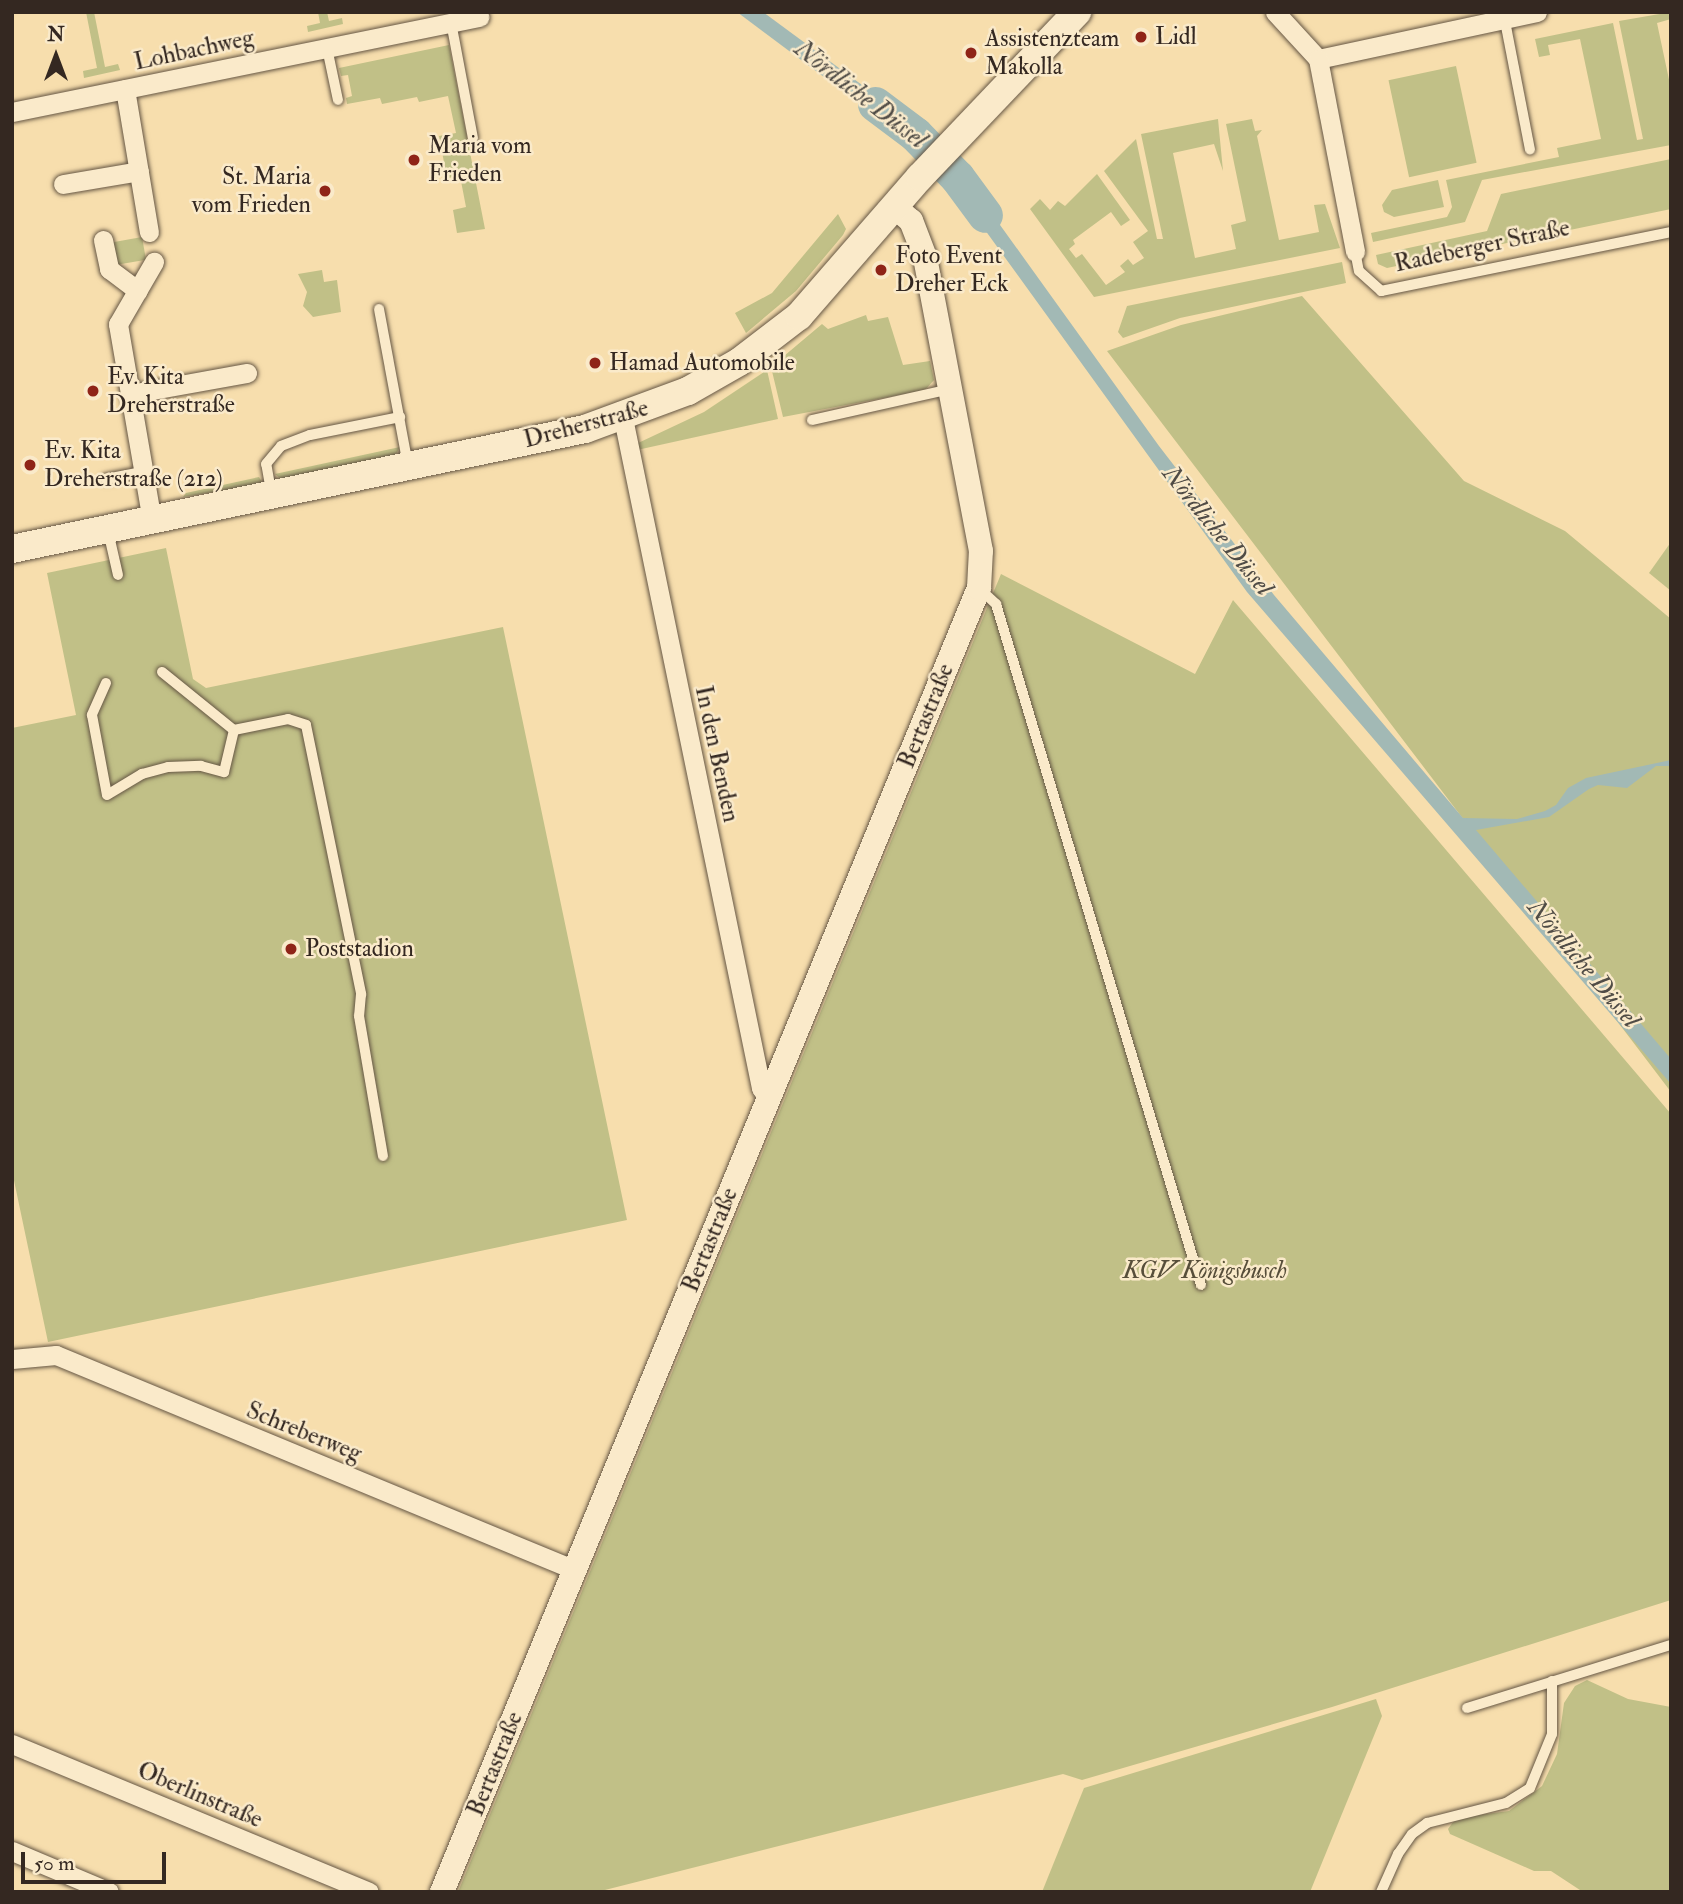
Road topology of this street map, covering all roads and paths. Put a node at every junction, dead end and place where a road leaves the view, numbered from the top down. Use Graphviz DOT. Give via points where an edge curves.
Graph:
graph roads {
  1 [pos="1077,12"];
  2 [pos="1275,12"];
  3 [pos="1537,12"];
  4 [pos="481,14"];
  5 [pos="1504,16"];
  6 [pos="451,22"];
  7 [pos="327,48"];
  8 [pos="1318,58"];
  9 [pos="125,89"];
  10 [pos="338,100"];
  11 [pos="12,112"];
  12 [pos="473,138"];
  13 [pos="1530,150"];
  14 [pos="139,171"];
  15 [pos="63,184"];
  16 [pos="895,207"];
  17 [pos="149,232"];
  18 [pos="1671,232"];
  19 [pos="103,240"];
  20 [pos="1355,251"];
  21 [pos="154,262"];
  22 [pos="138,290"];
  23 [pos="379,309"];
  24 [pos="247,373"];
  25 [pos="951,389"];
  26 [pos="130,394"];
  27 [pos="400,417"];
  28 [pos="623,418"];
  29 [pos="812,420"];
  30 [pos="408,465"];
  31 [pos="144,472"];
  32 [pos="106,479"];
  33 [pos="272,495"];
  34 [pos="152,521"];
  35 [pos="108,530"];
  36 [pos="12,549"];
  37 [pos="118,575"];
  38 [pos="979,588"];
  39 [pos="162,671"];
  40 [pos="106,683"];
  41 [pos="234,730"];
  42 [pos="768,1098"];
  43 [pos="383,1156"];
  44 [pos="1201,1285"];
  45 [pos="12,1359"];
  46 [pos="575,1570"];
  47 [pos="1671,1645"];
  48 [pos="1552,1681"];
  49 [pos="1466,1708"];
  50 [pos="12,1744"];
  51 [pos="12,1851"];
  52 [pos="109,1892"];
  53 [pos="369,1892"];
  54 [pos="442,1892"];
  55 [pos="1381,1892"];
  1 -- 16 [label="main road, Dreherstraße"];
  2 -- 8 [label="street"];
  3 -- 5 [label="street"];
  4 -- 6 [label="street, Lohbachweg"];
  5 -- 8 [label="street"];
  5 -- 13 [label="lane"];
  6 -- 7 [label="street, Lohbachweg"];
  6 -- 12 [label="lane"];
  7 -- 9 [label="street, Lohbachweg"];
  7 -- 10 [label="lane"];
  8 -- 20 [label="street, Radeberger Straße"];
  9 -- 11 [label="street, Lohbachweg"];
  9 -- 14 [label="street, Lohbachweg"];
  14 -- 15 [label="street"];
  14 -- 17 [label="street, Lohbachweg"];
  16 -- 25 [label="street, Bertastraße" via="911,221 921,242"];
  16 -- 28 [label="main road, Dreherstraße" via="827,286 774,338 715,377"];
  18 -- 20 [label="lane, Radeberger Straße" via="1381,290 1359,271"];
  19 -- 22 [label="street" via="109,269"];
  21 -- 22 [label="street"];
  22 -- 26 [label="street" via="118,324"];
  23 -- 27 [label="lane"];
  24 -- 26 [label="street"];
  25 -- 29 [label="lane"];
  25 -- 38 [label="street, Bertastraße" via="981,551"];
  26 -- 31 [label="street"];
  27 -- 30 [label="lane"];
  27 -- 33 [label="lane" via="310,435 281,446 266,464"];
  28 -- 30 [label="main road, Dreherstraße"];
  28 -- 42 [label="street, In den Benden" via="761,1088"];
  30 -- 33 [label="main road, Dreherstraße"];
  31 -- 32 [label="lane"];
  31 -- 34 [label="street"];
  33 -- 34 [label="main road, Dreherstraße"];
  34 -- 35 [label="main road, Dreherstraße"];
  35 -- 36 [label="main road, Dreherstraße"];
  35 -- 37 [label="lane"];
  38 -- 42 [label="street, Bertastraße"];
  38 -- 44 [label="lane" via="996,604"];
  39 -- 41 [label="lane"];
  40 -- 41 [label="lane" via="92,715 107,795 142,774 168,767 201,766 224,772"];
  41 -- 43 [label="lane" via="289,719 306,725 361,994 359,1016"];
  42 -- 46 [label="street, Bertastraße"];
  45 -- 46 [label="street, Schreberweg" via="56,1355"];
  46 -- 54 [label="street, Bertastraße"];
  47 -- 48 [label="lane"];
  48 -- 49 [label="lane"];
  48 -- 55 [label="lane" via="1552,1734 1530,1788 1506,1803 1446,1816 1419,1828 1398,1854"];
  50 -- 53 [label="street, Oberlinstraße"];
  51 -- 52 [label="street"];
}
